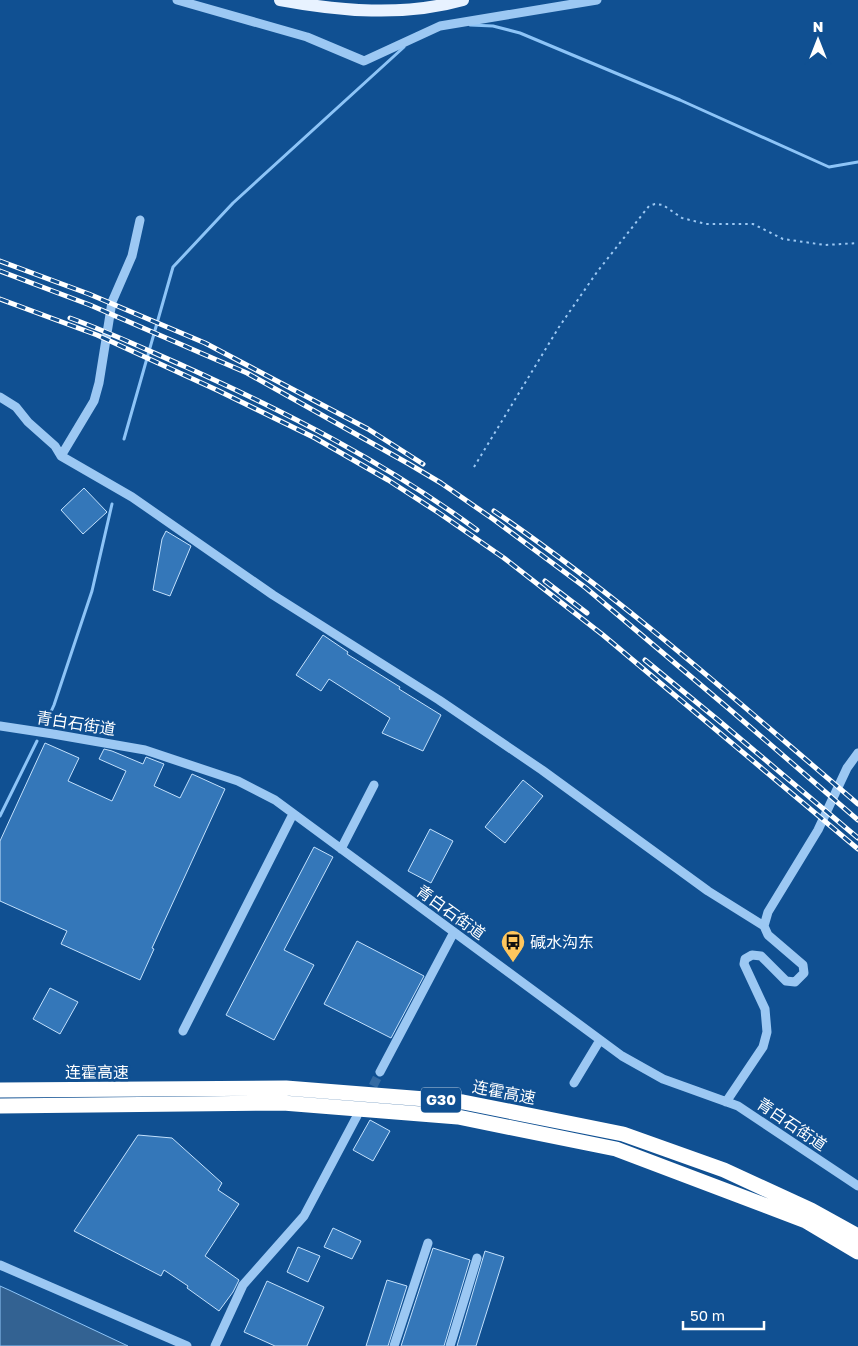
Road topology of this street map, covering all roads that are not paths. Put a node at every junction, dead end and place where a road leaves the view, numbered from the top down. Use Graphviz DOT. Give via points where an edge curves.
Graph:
graph roads {
  1 [pos="177,0"];
  2 [pos="280,0"];
  3 [pos="463,0"];
  4 [pos="598,0"];
  5 [pos="140,220"];
  6 [pos="0,397"];
  7 [pos="61,456"];
  8 [pos="0,726"];
  9 [pos="858,753"];
  10 [pos="374,785"];
  11 [pos="293,814"];
  12 [pos="341,849"];
  13 [pos="764,926"];
  14 [pos="454,932"];
  15 [pos="183,1030"];
  16 [pos="600,1040"];
  17 [pos="380,1072"];
  18 [pos="574,1083"];
  19 [pos="0,1090"];
  20 [pos="726,1102"];
  21 [pos="0,1106"];
  22 [pos="357,1116"];
  23 [pos="858,1186"];
  24 [pos="858,1236"];
  25 [pos="428,1243"];
  26 [pos="858,1252"];
  27 [pos="477,1258"];
  28 [pos="0,1265"];
  29 [pos="187,1346"];
  30 [pos="215,1346"];
  31 [pos="394,1346"];
  32 [pos="450,1346"];
  1 -- 4 [label="street" via="307,37 364,61 440,26"];
  2 -- 3 [label="main road" via="322,8 403,10"];
  5 -- 7 [label="street" via="132,256 112,302 94,401"];
  6 -- 7 [label="street" via="16,407 56,446"];
  7 -- 13 [label="street" via="132,497 273,595 439,700 542,770 708,891"];
  8 -- 11 [label="street, 青白石街道" via="145,750 238,782 274,800"];
  9 -- 13 [label="street" via="847,768 818,830 768,912"];
  10 -- 12 [label="street"];
  11 -- 12 [label="street, 青白石街道"];
  11 -- 15 [label="street"];
  12 -- 14 [label="street, 青白石街道"];
  13 -- 20 [label="street" via="768,935 803,965 804,973 795,982 786,981 761,956 752,955 745,959 744,964 766,1009 767,1032 763,1047"];
  14 -- 16 [label="street, 青白石街道"];
  14 -- 17 [label="street"];
  16 -- 18 [label="street"];
  16 -- 20 [label="street, 青白石街道" via="663,1079"];
  19 -- 24 [label="highway, 连霍高速 / G30" via="286,1088 463,1102 623,1134 724,1170 811,1210"];
  20 -- 23 [label="street, 青白石街道" via="738,1106"];
  21 -- 26 [label="highway, 连霍高速 / G30" via="283,1103 458,1116 616,1149 806,1221"];
  22 -- 30 [label="street" via="304,1216 243,1285"];
  25 -- 31 [label="street"];
  27 -- 32 [label="street"];
  28 -- 29 [label="street"];
}
